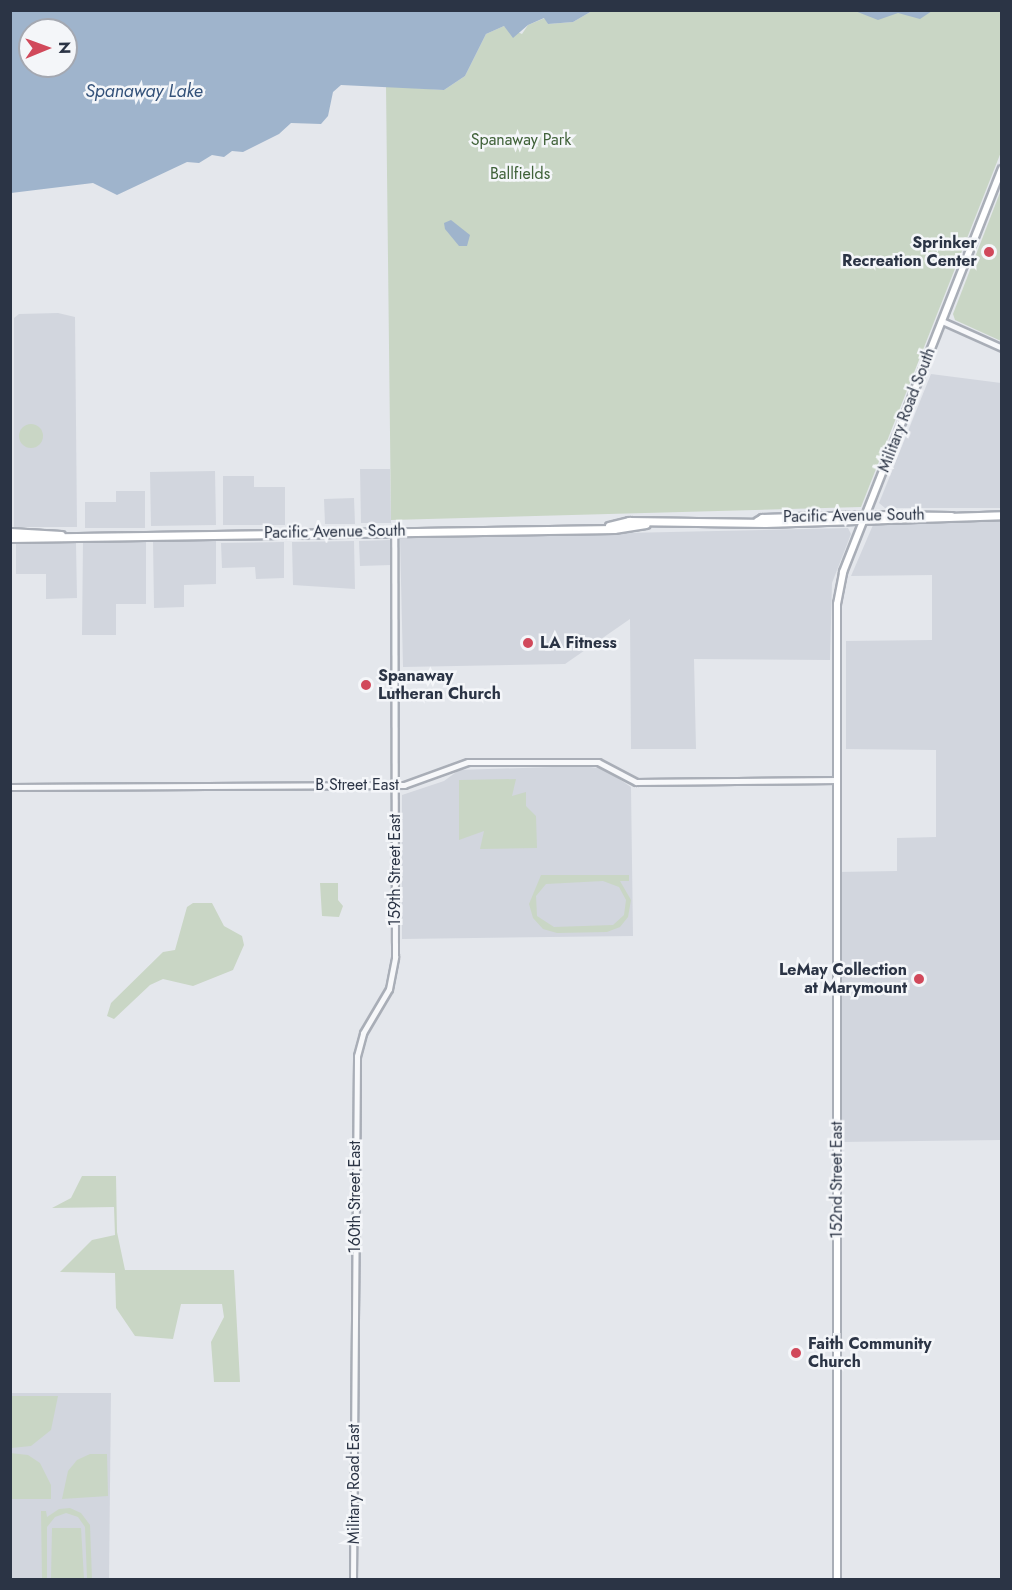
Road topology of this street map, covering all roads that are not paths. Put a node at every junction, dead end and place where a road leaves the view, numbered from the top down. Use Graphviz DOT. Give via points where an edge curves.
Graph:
graph roads {
  1 [pos="1002,169"];
  2 [pos="942,321"];
  3 [pos="1002,348"];
  4 [pos="1002,515"];
  5 [pos="864,518"];
  6 [pos="10,532"];
  7 [pos="394,532"];
  8 [pos="61,535"];
  9 [pos="10,538"];
  10 [pos="837,780"];
  11 [pos="394,785"];
  12 [pos="10,787"];
  13 [pos="377,1009"];
  14 [pos="354,1389"];
  15 [pos="353,1580"];
  16 [pos="837,1580"];
  1 -- 2 [label="main road, Military Road South"];
  2 -- 3 [label="street"];
  2 -- 5 [label="main road, Military Road South"];
  4 -- 5 [label="main road, Pacific Avenue South"];
  5 -- 7 [label="main road, Pacific Avenue South" via="646,524 629,521 609,526"];
  5 -- 10 [label="main road, Military Road South" via="841,579"];
  6 -- 8 [label="main road, Pacific Avenue South"];
  7 -- 8 [label="main road, Pacific Avenue South"];
  7 -- 11 [label="street, 159th Street East"];
  8 -- 9 [label="main road, Pacific Avenue South"];
  10 -- 11 [label="street, B Street East" via="636,782 598,762 468,762 450,765 417,783"];
  10 -- 16 [label="main road, 152nd Street East"];
  11 -- 12 [label="street, B Street East"];
  11 -- 13 [label="street, 159th Street East" via="394,967 389,989"];
  13 -- 14 [label="street, 160th Street East" via="361,1038 357,1056"];
  14 -- 15 [label="street, Military Road East"];
}
